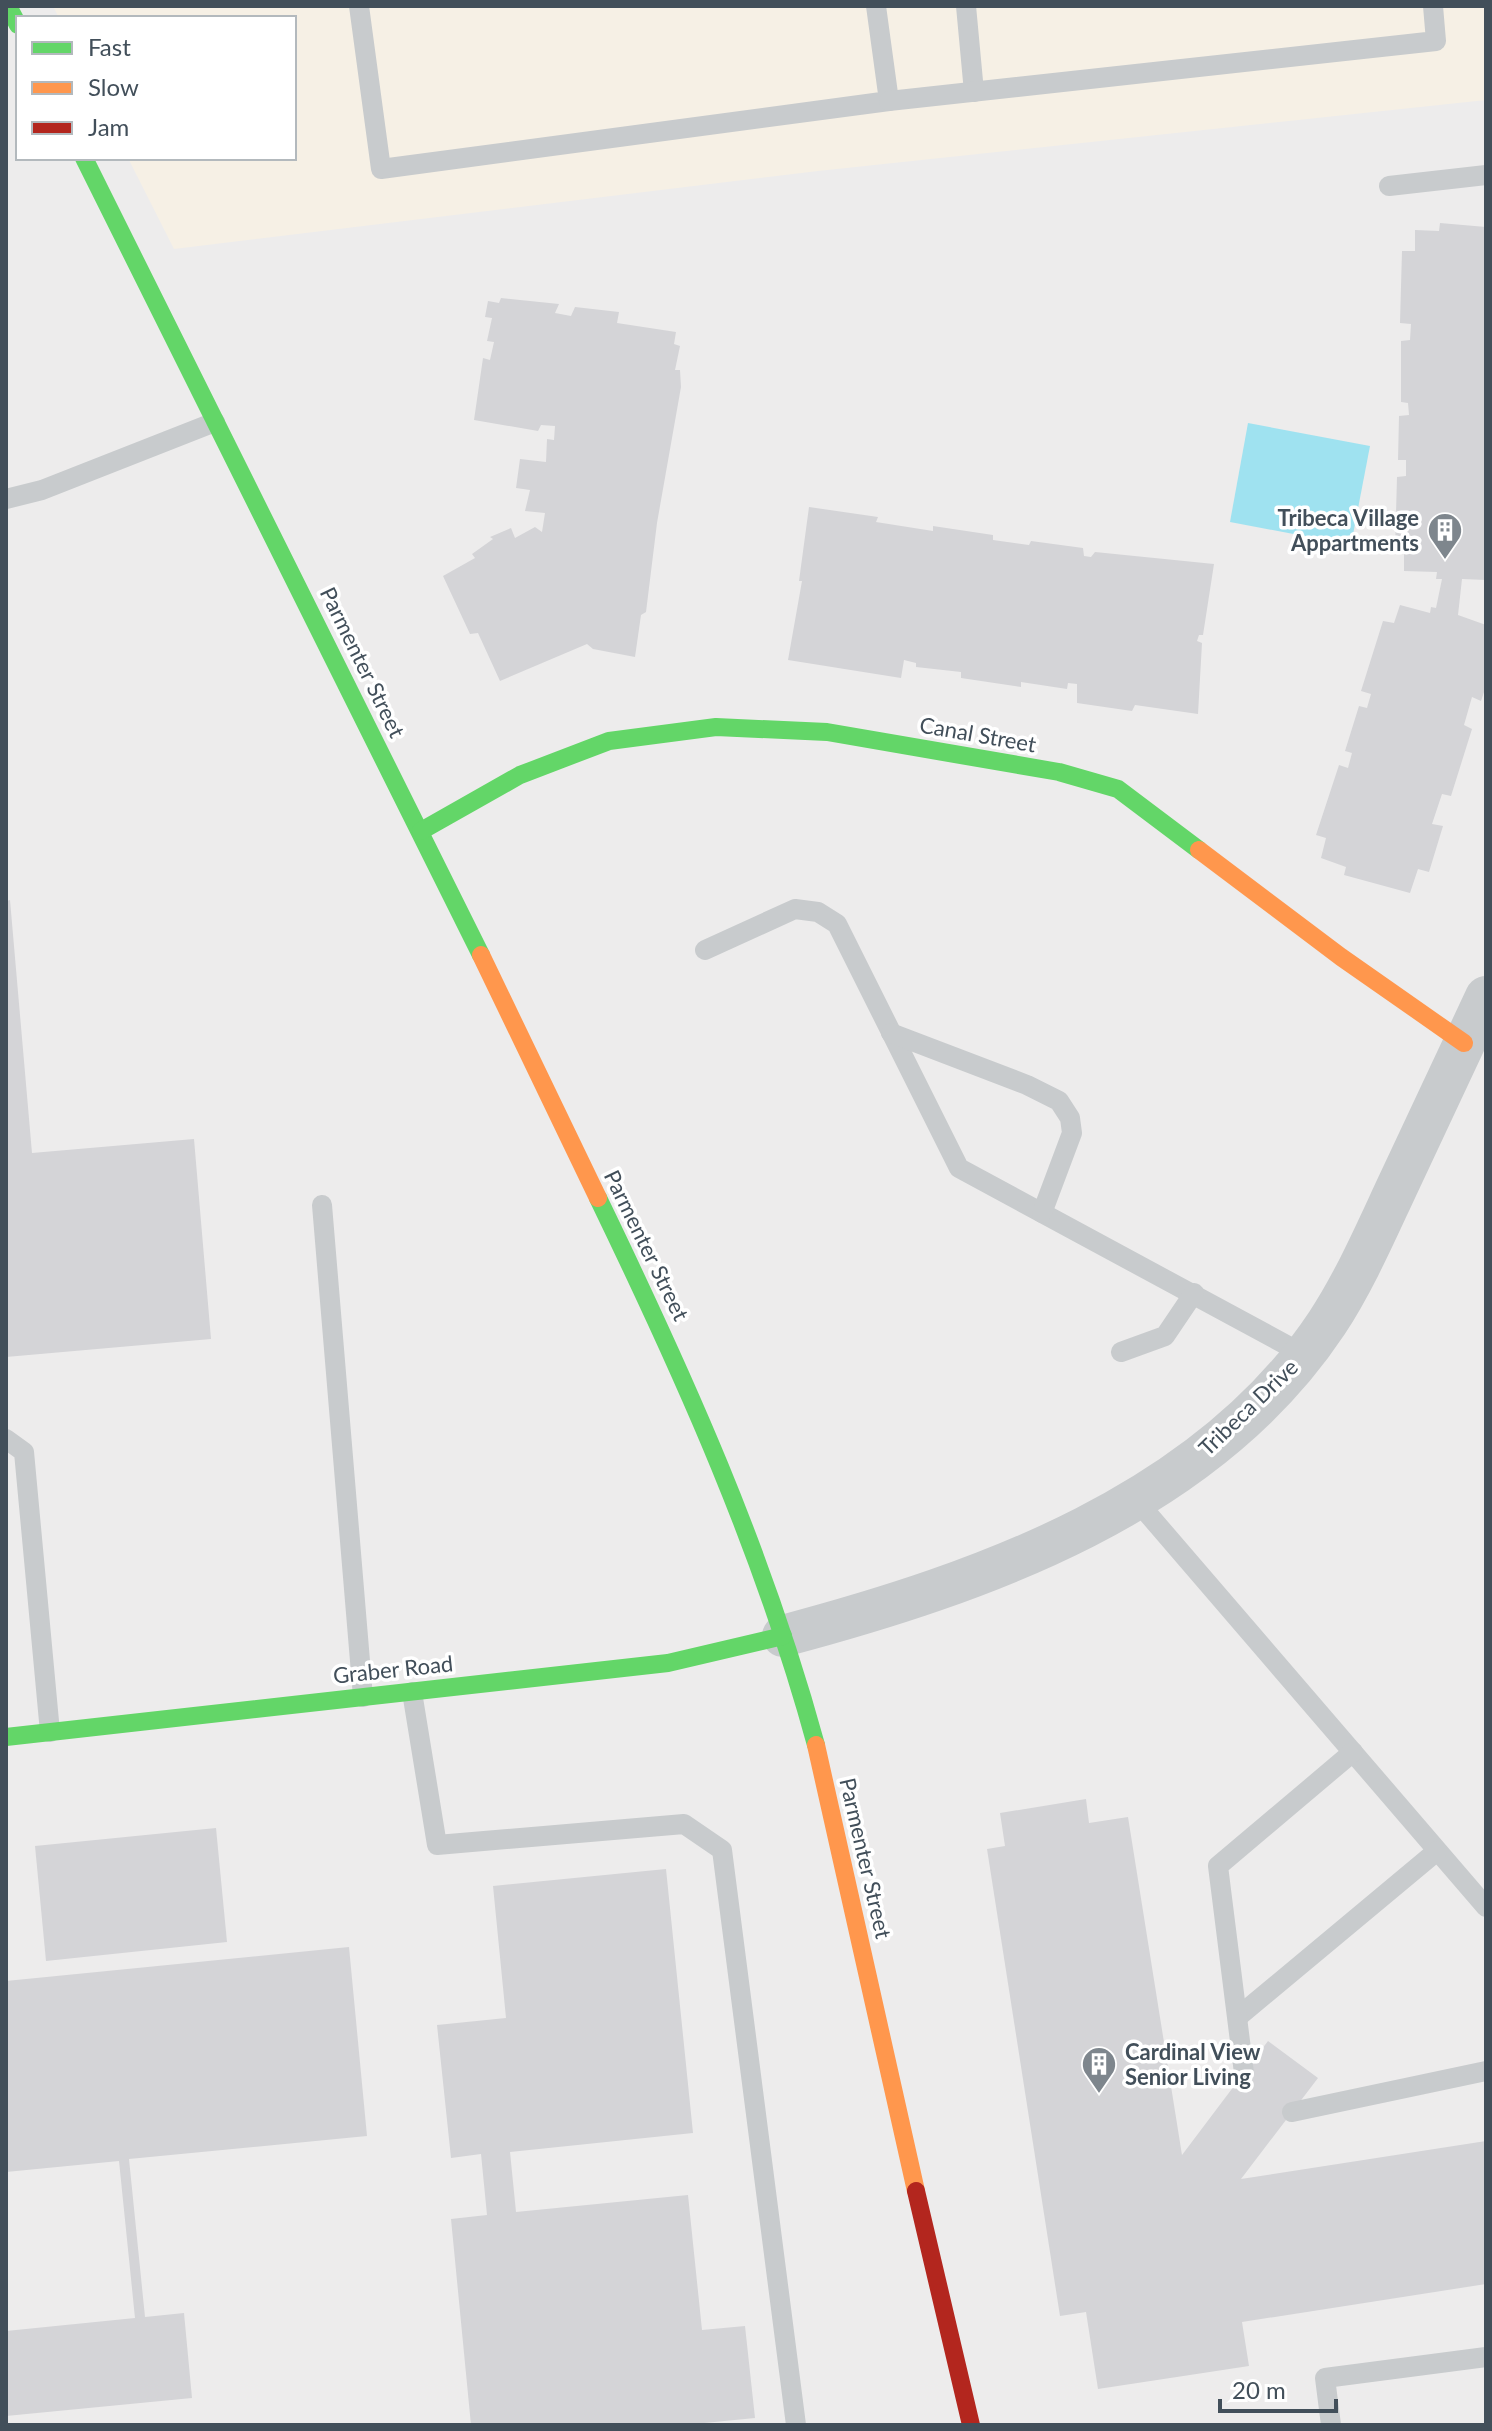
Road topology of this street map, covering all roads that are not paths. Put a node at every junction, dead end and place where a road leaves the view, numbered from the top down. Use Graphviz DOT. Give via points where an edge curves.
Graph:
graph roads {
  1 [pos="359,6"];
  2 [pos="876,6"];
  3 [pos="966,6"];
  4 [pos="1433,6"];
  5 [pos="974,92"];
  6 [pos="889,101"];
  7 [pos="85,160"];
  8 [pos="1486,175"];
  9 [pos="1389,186"];
  10 [pos="215,422"];
  11 [pos="6,499"];
  12 [pos="421,831"];
  13 [pos="705,950"];
  14 [pos="1486,997"];
  15 [pos="891,1033"];
  16 [pos="1464,1043"];
  17 [pos="322,1205"];
  18 [pos="1042,1213"];
  19 [pos="1194,1293"];
  20 [pos="1121,1352"];
  21 [pos="1303,1354"];
  22 [pos="6,1439"];
  23 [pos="1136,1500"];
  24 [pos="783,1636"];
  25 [pos="412,1692"];
  26 [pos="363,1697"];
  27 [pos="50,1732"];
  28 [pos="6,1737"];
  29 [pos="1353,1752"];
  30 [pos="1437,1851"];
  31 [pos="1486,1907"];
  32 [pos="1239,2016"];
  33 [pos="1486,2071"];
  34 [pos="1244,2073"];
  35 [pos="1292,2112"];
  36 [pos="1486,2357"];
  37 [pos="796,2425"];
  38 [pos="971,2425"];
  39 [pos="1331,2425"];
  1 -- 6 [label="lane" via="381,169"];
  2 -- 6 [label="lane"];
  3 -- 5 [label="lane"];
  4 -- 5 [label="lane" via="1436,41"];
  5 -- 6 [label="lane"];
  7 -- 10 [label="street, Parmenter Street"];
  8 -- 9 [label="lane"];
  10 -- 11 [label="lane" via="42,490"];
  10 -- 12 [label="street, Parmenter Street"];
  12 -- 16 [label="street, Canal Street" via="520,775 609,741 716,727 827,732 1059,772 1118,789"];
  12 -- 24 [label="street, Parmenter Street" via="700,1413"];
  13 -- 15 [label="lane" via="795,909 818,912 837,924"];
  14 -- 16 [label="street, Tribeca Drive"];
  15 -- 18 [label="lane" via="959,1168"];
  15 -- 18 [label="lane" via="1059,1101 1072,1133"];
  16 -- 21 [label="street, Tribeca Drive" via="1367,1250 1327,1323"];
  17 -- 26 [label="lane"];
  18 -- 19 [label="lane"];
  19 -- 20 [label="lane" via="1165,1336"];
  19 -- 21 [label="lane"];
  21 -- 23 [label="street, Tribeca Drive" via="1218,1441"];
  22 -- 27 [label="lane" via="24,1452"];
  23 -- 24 [label="street, Tribeca Drive" via="952,1587"];
  23 -- 29 [label="lane"];
  24 -- 25 [label="street, Graber Road" via="668,1663"];
  24 -- 38 [label="street, Parmenter Street" via="823,1777"];
  25 -- 26 [label="street, Graber Road"];
  25 -- 37 [label="lane" via="437,1845 684,1824 722,1850"];
  26 -- 27 [label="street, Graber Road"];
  27 -- 28 [label="street, Graber Road"];
  29 -- 30 [label="lane"];
  29 -- 32 [label="lane" via="1218,1866"];
  30 -- 31 [label="lane"];
  30 -- 32 [label="lane"];
  32 -- 34 [label="lane"];
  33 -- 35 [label="lane"];
  36 -- 39 [label="lane" via="1325,2378"];
}
